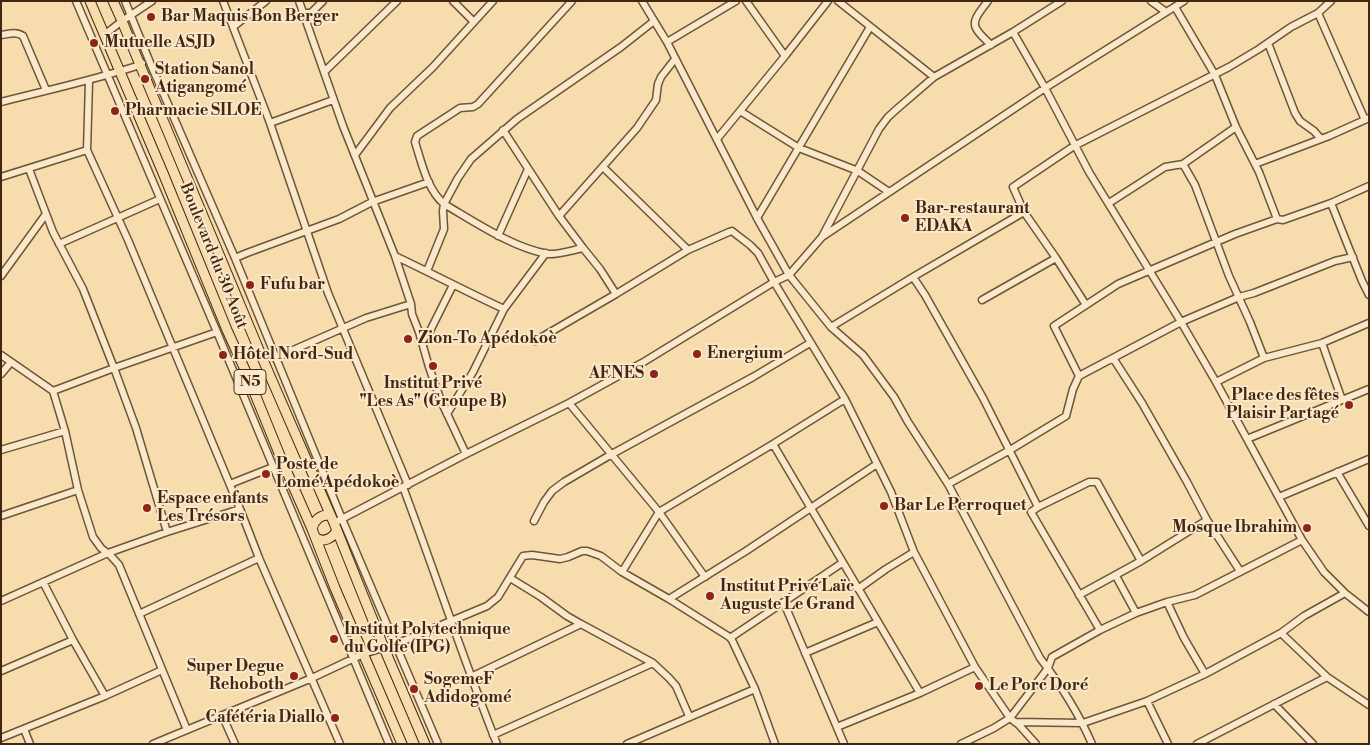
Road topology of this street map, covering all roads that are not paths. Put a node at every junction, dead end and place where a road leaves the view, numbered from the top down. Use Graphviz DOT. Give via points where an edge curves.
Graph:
graph roads {
  1 [pos="76,1"];
  2 [pos="90,1"];
  3 [pos="113,1"];
  4 [pos="125,1"];
  5 [pos="152,1"];
  6 [pos="223,1"];
  7 [pos="266,1"];
  8 [pos="298,1"];
  9 [pos="323,1"];
  10 [pos="397,1"];
  11 [pos="453,1"];
  12 [pos="493,1"];
  13 [pos="572,1"];
  14 [pos="642,1"];
  15 [pos="736,1"];
  16 [pos="746,1"];
  17 [pos="828,1"];
  18 [pos="838,1"];
  19 [pos="988,1"];
  20 [pos="1062,1"];
  21 [pos="1152,1"];
  22 [pos="1184,1"];
  23 [pos="1331,1"];
  24 [pos="1175,7"];
  25 [pos="1166,12"];
  26 [pos="303,13"];
  27 [pos="1318,13"];
  28 [pos="132,16"];
  29 [pos="122,21"];
  30 [pos="654,21"];
  31 [pos="474,22"];
  32 [pos="870,26"];
  33 [pos="232,28"];
  34 [pos="1013,32"];
  35 [pos="1,35"];
  36 [pos="104,35"];
  37 [pos="667,42"];
  38 [pos="1268,43"];
  39 [pos="991,45"];
  40 [pos="785,56"];
  41 [pos="148,57"];
  42 [pos="675,58"];
  43 [pos="140,65"];
  44 [pos="120,72"];
  45 [pos="324,72"];
  46 [pos="107,76"];
  47 [pos="1214,76"];
  48 [pos="934,78"];
  49 [pos="89,81"];
  50 [pos="1045,88"];
  51 [pos="46,90"];
  52 [pos="333,100"];
  53 [pos="1,102"];
  54 [pos="740,111"];
  55 [pos="1367,119"];
  56 [pos="270,123"];
  57 [pos="1236,127"];
  58 [pos="503,130"];
  59 [pos="717,139"];
  60 [pos="1321,139"];
  61 [pos="1074,146"];
  62 [pos="799,148"];
  63 [pos="87,150"];
  64 [pos="355,155"];
  65 [pos="1183,164"];
  66 [pos="1255,164"];
  67 [pos="603,167"];
  68 [pos="29,169"];
  69 [pos="528,169"];
  70 [pos="858,171"];
  71 [pos="1,177"];
  72 [pos="429,182"];
  73 [pos="1369,186"];
  74 [pos="889,192"];
  75 [pos="160,199"];
  76 [pos="372,202"];
  77 [pos="1109,203"];
  78 [pos="1331,203"];
  79 [pos="444,204"];
  80 [pos="1024,212"];
  81 [pos="46,214"];
  82 [pos="559,216"];
  83 [pos="118,217"];
  84 [pos="757,218"];
  85 [pos="1277,219"];
  86 [pos="307,230"];
  87 [pos="498,236"];
  88 [pos="822,237"];
  89 [pos="1217,242"];
  90 [pos="59,244"];
  91 [pos="583,248"];
  92 [pos="688,250"];
  93 [pos="546,253"];
  94 [pos="394,256"];
  95 [pos="235,258"];
  96 [pos="1056,258"];
  97 [pos="1353,258"];
  98 [pos="1149,270"];
  99 [pos="427,271"];
  100 [pos="789,275"];
  101 [pos="1,276"];
  102 [pos="913,277"];
  103 [pos="774,282"];
  104 [pos="453,285"];
  105 [pos="616,294"];
  106 [pos="1369,295"];
  107 [pos="1239,296"];
  108 [pos="982,300"];
  109 [pos="411,304"];
  110 [pos="1086,305"];
  111 [pos="504,309"];
  112 [pos="1181,322"];
  113 [pos="1369,323"];
  114 [pos="831,327"];
  115 [pos="343,328"];
  116 [pos="217,332"];
  117 [pos="535,341"];
  118 [pos="810,343"];
  119 [pos="1322,343"];
  120 [pos="423,345"];
  121 [pos="173,347"];
  122 [pos="1,355"];
  123 [pos="275,358"];
  124 [pos="1113,358"];
  125 [pos="1264,358"];
  126 [pos="11,362"];
  127 [pos="114,368"];
  128 [pos="1,374"];
  129 [pos="1080,376"];
  130 [pos="1216,382"];
  131 [pos="1369,389"];
  132 [pos="53,391"];
  133 [pos="845,399"];
  134 [pos="1342,400"];
  135 [pos="569,403"];
  136 [pos="447,414"];
  137 [pos="65,431"];
  138 [pos="1247,439"];
  139 [pos="773,444"];
  140 [pos="1,450"];
  141 [pos="1010,450"];
  142 [pos="466,454"];
  143 [pos="612,454"];
  144 [pos="1369,459"];
  145 [pos="876,464"];
  146 [pos="273,467"];
  147 [pos="1337,472"];
  148 [pos="230,484"];
  149 [pos="948,484"];
  150 [pos="406,486"];
  151 [pos="78,490"];
  152 [pos="1279,497"];
  153 [pos="1038,506"];
  154 [pos="810,508"];
  155 [pos="240,509"];
  156 [pos="660,512"];
  157 [pos="1,516"];
  158 [pos="1208,520"];
  159 [pos="534,521"];
  160 [pos="336,522"];
  161 [pos="1368,525"];
  162 [pos="312,529"];
  163 [pos="167,532"];
  164 [pos="316,538"];
  165 [pos="1302,540"];
  166 [pos="914,552"];
  167 [pos="108,553"];
  168 [pos="259,558"];
  169 [pos="1141,561"];
  170 [pos="842,563"];
  171 [pos="1240,571"];
  172 [pos="622,572"];
  173 [pos="1116,576"];
  174 [pos="705,577"];
  175 [pos="510,578"];
  176 [pos="43,582"];
  177 [pos="858,589"];
  178 [pos="1345,593"];
  179 [pos="1079,595"];
  180 [pos="669,599"];
  181 [pos="1,601"];
  182 [pos="1167,602"];
  183 [pos="784,603"];
  184 [pos="1369,612"];
  185 [pos="1136,613"];
  186 [pos="139,614"];
  187 [pos="452,621"];
  188 [pos="878,622"];
  189 [pos="581,624"];
  190 [pos="1100,630"];
  191 [pos="1281,633"];
  192 [pos="730,638"];
  193 [pos="73,640"];
  194 [pos="396,644"];
  195 [pos="384,648"];
  196 [pos="806,653"];
  197 [pos="363,654"];
  198 [pos="354,659"];
  199 [pos="653,663"];
  200 [pos="975,667"];
  201 [pos="1048,668"];
  202 [pos="162,670"];
  203 [pos="1,671"];
  204 [pos="1205,674"];
  205 [pos="471,677"];
  206 [pos="1327,677"];
  207 [pos="312,678"];
  208 [pos="755,689"];
  209 [pos="920,693"];
  210 [pos="105,696"];
  211 [pos="1147,701"];
  212 [pos="1274,704"];
  213 [pos="1369,705"];
  214 [pos="222,715"];
  215 [pos="689,716"];
  216 [pos="1012,720"];
  217 [pos="1083,723"];
  218 [pos="837,727"];
  219 [pos="24,729"];
  220 [pos="187,730"];
  221 [pos="493,735"];
  222 [pos="1,738"];
  223 [pos="339,742"];
  224 [pos="30,744"];
  225 [pos="153,744"];
  226 [pos="235,744"];
  227 [pos="331,744"];
  228 [pos="389,744"];
  229 [pos="402,744"];
  230 [pos="425,744"];
  231 [pos="438,744"];
  232 [pos="497,744"];
  233 [pos="627,744"];
  234 [pos="775,744"];
  235 [pos="844,744"];
  236 [pos="961,744"];
  237 [pos="1036,744"];
  238 [pos="1092,744"];
  239 [pos="1168,744"];
  240 [pos="1196,744"];
  241 [pos="1313,744"];
  1 -- 46 [label="street"];
  2 -- 36 [label="highway, Boulevard du 30 Août / N5"];
  3 -- 29 [label="highway, Boulevard du 30 Août / N5"];
  4 -- 28 [label="street"];
  5 -- 28 [label="street"];
  6 -- 33 [label="street"];
  7 -- 33 [label="street"];
  8 -- 26 [label="street"];
  9 -- 26 [label="street" via="311,13"];
  10 -- 45 [label="street"];
  11 -- 31 [label="street"];
  12 -- 31 [label="street"];
  13 -- 72 [label="street" via="478,104 460,108 417,136 415,142"];
  14 -- 30 [label="street"];
  15 -- 37 [label="street"];
  16 -- 40 [label="street"];
  17 -- 40 [label="street"];
  18 -- 32 [label="street"];
  19 -- 39 [label="street" via="974,22 978,33"];
  20 -- 34 [label="street"];
  21 -- 25 [label="street"];
  22 -- 24 [label="street"];
  23 -- 27 [label="street"];
  24 -- 25 [label="street"];
  24 -- 47 [label="street"];
  25 -- 50 [label="street"];
  26 -- 45 [label="street"];
  27 -- 38 [label="street"];
  27 -- 55 [label="street"];
  28 -- 29 [label="street"];
  28 -- 41 [label="street"];
  29 -- 36 [label="street"];
  29 -- 43 [label="highway, Boulevard du 30 Août / N5"];
  30 -- 37 [label="street"];
  30 -- 58 [label="street"];
  31 -- 64 [label="street" via="430,71 390,108"];
  32 -- 48 [label="street"];
  32 -- 62 [label="street"];
  33 -- 56 [label="street"];
  34 -- 39 [label="street"];
  34 -- 50 [label="street"];
  35 -- 51 [label="street" via="15,33 23,36"];
  36 -- 44 [label="highway, Boulevard du 30 Août / N5"];
  37 -- 42 [label="street"];
  38 -- 47 [label="street"];
  38 -- 60 [label="street" via="1295,112 1300,121"];
  39 -- 48 [label="street"];
  40 -- 54 [label="street"];
  41 -- 43 [label="street"];
  41 -- 95 [label="street"];
  42 -- 59 [label="street"];
  42 -- 67 [label="street" via="659,81 654,104"];
  43 -- 44 [label="street"];
  43 -- 160 [label="highway, Boulevard du 30 Août / N5" via="264,362"];
  44 -- 46 [label="street"];
  44 -- 162 [label="highway, Boulevard du 30 Août / N5"];
  45 -- 52 [label="street"];
  46 -- 49 [label="street"];
  46 -- 75 [label="street"];
  47 -- 57 [label="street"];
  47 -- 61 [label="street"];
  48 -- 70 [label="street" via="883,123"];
  49 -- 51 [label="street"];
  49 -- 63 [label="street"];
  50 -- 61 [label="street"];
  50 -- 74 [label="street"];
  51 -- 53 [label="street"];
  52 -- 56 [label="street"];
  52 -- 64 [label="street"];
  54 -- 59 [label="street"];
  54 -- 62 [label="street"];
  55 -- 60 [label="street"];
  56 -- 86 [label="street"];
  57 -- 65 [label="street"];
  57 -- 66 [label="street"];
  58 -- 69 [label="street"];
  58 -- 79 [label="street" via="471,159"];
  59 -- 84 [label="street"];
  60 -- 66 [label="street"];
  61 -- 77 [label="street"];
  61 -- 80 [label="street" via="1013,187"];
  62 -- 70 [label="street"];
  62 -- 84 [label="street"];
  63 -- 68 [label="street"];
  63 -- 83 [label="street"];
  64 -- 76 [label="street"];
  65 -- 77 [label="street" via="1165,167"];
  65 -- 89 [label="street" via="1195,185"];
  66 -- 85 [label="street"];
  67 -- 82 [label="street"];
  67 -- 92 [label="street"];
  68 -- 71 [label="street"];
  68 -- 81 [label="street"];
  69 -- 82 [label="street"];
  69 -- 87 [label="street"];
  70 -- 74 [label="street"];
  70 -- 88 [label="street"];
  72 -- 76 [label="street"];
  72 -- 79 [label="street" via="434,194"];
  73 -- 78 [label="street"];
  74 -- 88 [label="street"];
  75 -- 83 [label="street"];
  75 -- 116 [label="street"];
  76 -- 86 [label="street" via="347,216"];
  76 -- 94 [label="street"];
  77 -- 98 [label="street"];
  78 -- 85 [label="street" via="1283,220"];
  78 -- 97 [label="street"];
  79 -- 87 [label="street"];
  79 -- 99 [label="street" via="444,229"];
  80 -- 96 [label="street"];
  80 -- 102 [label="street"];
  81 -- 90 [label="street"];
  81 -- 101 [label="street"];
  82 -- 91 [label="street"];
  83 -- 90 [label="street"];
  83 -- 121 [label="street"];
  84 -- 100 [label="street"];
  85 -- 89 [label="street"];
  86 -- 95 [label="street"];
  86 -- 115 [label="street"];
  87 -- 93 [label="street"];
  88 -- 100 [label="street"];
  89 -- 98 [label="street"];
  89 -- 107 [label="street"];
  90 -- 127 [label="street" via="82,289"];
  91 -- 93 [label="street"];
  91 -- 105 [label="street"];
  92 -- 103 [label="street" via="732,231 755,249"];
  92 -- 105 [label="street"];
  93 -- 111 [label="street"];
  94 -- 99 [label="street"];
  94 -- 109 [label="street"];
  95 -- 123 [label="street"];
  96 -- 108 [label="street"];
  96 -- 110 [label="street"];
  97 -- 106 [label="street"];
  97 -- 107 [label="street" via="1335,261"];
  98 -- 110 [label="street" via="1118,284"];
  98 -- 112 [label="street"];
  99 -- 104 [label="street"];
  100 -- 103 [label="street"];
  100 -- 114 [label="street"];
  102 -- 114 [label="street"];
  102 -- 141 [label="street"];
  103 -- 118 [label="street"];
  103 -- 135 [label="street" via="642,363"];
  104 -- 111 [label="street"];
  104 -- 120 [label="street"];
  105 -- 117 [label="street"];
  107 -- 112 [label="street"];
  107 -- 125 [label="street"];
  109 -- 115 [label="street"];
  109 -- 120 [label="street"];
  110 -- 129 [label="street" via="1054,326"];
  111 -- 136 [label="street" via="473,372"];
  112 -- 124 [label="street"];
  112 -- 130 [label="street"];
  113 -- 119 [label="street"];
  114 -- 149 [label="street" via="864,354"];
  115 -- 123 [label="street"];
  115 -- 150 [label="street"];
  116 -- 121 [label="street"];
  116 -- 146 [label="street"];
  118 -- 133 [label="street"];
  118 -- 143 [label="street"];
  119 -- 125 [label="street"];
  119 -- 134 [label="street"];
  120 -- 136 [label="street"];
  121 -- 127 [label="street"];
  121 -- 148 [label="street"];
  122 -- 126 [label="street"];
  123 -- 160 [label="street"];
  124 -- 129 [label="street"];
  124 -- 158 [label="street"];
  125 -- 130 [label="street"];
  126 -- 128 [label="street"];
  126 -- 132 [label="street"];
  127 -- 132 [label="street"];
  127 -- 163 [label="street"];
  129 -- 141 [label="street" via="1066,416"];
  130 -- 138 [label="street"];
  131 -- 134 [label="street"];
  132 -- 137 [label="street"];
  133 -- 139 [label="street"];
  133 -- 145 [label="street"];
  134 -- 138 [label="street"];
  135 -- 142 [label="street"];
  135 -- 143 [label="street"];
  136 -- 142 [label="street"];
  137 -- 140 [label="street"];
  137 -- 151 [label="street"];
  138 -- 152 [label="street"];
  139 -- 154 [label="street"];
  139 -- 156 [label="street"];
  141 -- 149 [label="street"];
  141 -- 153 [label="street"];
  142 -- 150 [label="street"];
  143 -- 156 [label="street"];
  143 -- 159 [label="street" via="552,491"];
  144 -- 147 [label="street"];
  145 -- 154 [label="street"];
  145 -- 166 [label="street" via="891,492"];
  146 -- 148 [label="street"];
  146 -- 198 [label="street"];
  147 -- 152 [label="street"];
  147 -- 161 [label="street"];
  148 -- 155 [label="street"];
  149 -- 201 [label="street"];
  150 -- 160 [label="street"];
  150 -- 187 [label="street"];
  151 -- 157 [label="street"];
  151 -- 167 [label="street" via="92,537"];
  152 -- 165 [label="street"];
  153 -- 169 [label="street" via="1089,482 1097,482"];
  153 -- 179 [label="street" via="1031,512"];
  154 -- 170 [label="street"];
  154 -- 174 [label="street"];
  155 -- 163 [label="street"];
  155 -- 168 [label="street"];
  156 -- 172 [label="street"];
  156 -- 174 [label="street"];
  158 -- 169 [label="street"];
  158 -- 171 [label="street"];
  160 -- 162 [label="highway" via="327,514 314,522"];
  160 -- 164 [label="highway" via="334,535 322,541"];
  160 -- 194 [label="street"];
  160 -- 195 [label="highway, Boulevard du 30 Août / N5"];
  162 -- 164 [label="highway, Boulevard du 30 Août / N5"];
  163 -- 167 [label="street"];
  164 -- 197 [label="highway, Boulevard du 30 Août / N5"];
  165 -- 171 [label="street"];
  165 -- 178 [label="street" via="1324,572"];
  166 -- 177 [label="street"];
  166 -- 200 [label="street"];
  167 -- 176 [label="street"];
  167 -- 186 [label="street" via="119,565"];
  168 -- 186 [label="street"];
  168 -- 207 [label="street"];
  169 -- 173 [label="street"];
  170 -- 177 [label="street"];
  170 -- 183 [label="street"];
  171 -- 182 [label="street" via="1195,595"];
  172 -- 175 [label="street" via="601,556 582,551 560,560 523,556"];
  172 -- 180 [label="street"];
  173 -- 179 [label="street"];
  173 -- 185 [label="street"];
  174 -- 180 [label="street"];
  175 -- 187 [label="street" via="493,602"];
  175 -- 189 [label="street"];
  176 -- 181 [label="street"];
  176 -- 193 [label="street"];
  177 -- 188 [label="street"];
  178 -- 184 [label="street"];
  178 -- 191 [label="street"];
  179 -- 190 [label="street"];
  180 -- 192 [label="street"];
  182 -- 185 [label="street"];
  182 -- 204 [label="street"];
  183 -- 192 [label="street"];
  183 -- 196 [label="street"];
  185 -- 190 [label="street"];
  186 -- 202 [label="street"];
  187 -- 194 [label="street"];
  187 -- 205 [label="street"];
  188 -- 196 [label="street"];
  188 -- 209 [label="street"];
  189 -- 199 [label="street"];
  189 -- 205 [label="street"];
  190 -- 201 [label="street" via="1052,657"];
  191 -- 204 [label="street"];
  191 -- 206 [label="street"];
  192 -- 208 [label="street"];
  193 -- 203 [label="street"];
  193 -- 210 [label="street"];
  194 -- 195 [label="street"];
  194 -- 231 [label="street"];
  195 -- 197 [label="street"];
  195 -- 230 [label="highway, Boulevard du 30 Août / N5"];
  196 -- 218 [label="street"];
  197 -- 198 [label="street"];
  197 -- 229 [label="highway, Boulevard du 30 Août / N5"];
  198 -- 207 [label="street"];
  198 -- 228 [label="street"];
  199 -- 215 [label="street" via="676,686"];
  199 -- 221 [label="street"];
  200 -- 209 [label="street"];
  200 -- 216 [label="street"];
  201 -- 216 [label="street"];
  201 -- 217 [label="street"];
  202 -- 210 [label="street"];
  202 -- 220 [label="street"];
  204 -- 211 [label="street"];
  205 -- 221 [label="street"];
  206 -- 212 [label="street"];
  206 -- 213 [label="street"];
  207 -- 214 [label="street"];
  207 -- 223 [label="street"];
  208 -- 215 [label="street"];
  208 -- 234 [label="street"];
  209 -- 218 [label="street"];
  210 -- 219 [label="street"];
  211 -- 217 [label="street"];
  211 -- 239 [label="street"];
  212 -- 240 [label="street"];
  212 -- 241 [label="street"];
  214 -- 220 [label="street"];
  214 -- 226 [label="street"];
  215 -- 233 [label="street"];
  216 -- 217 [label="street"];
  216 -- 236 [label="street"];
  216 -- 237 [label="street"];
  217 -- 238 [label="street"];
  218 -- 235 [label="street"];
  219 -- 222 [label="street"];
  219 -- 224 [label="street"];
  220 -- 225 [label="street"];
  221 -- 232 [label="street"];
  223 -- 227 [label="street"];
}
